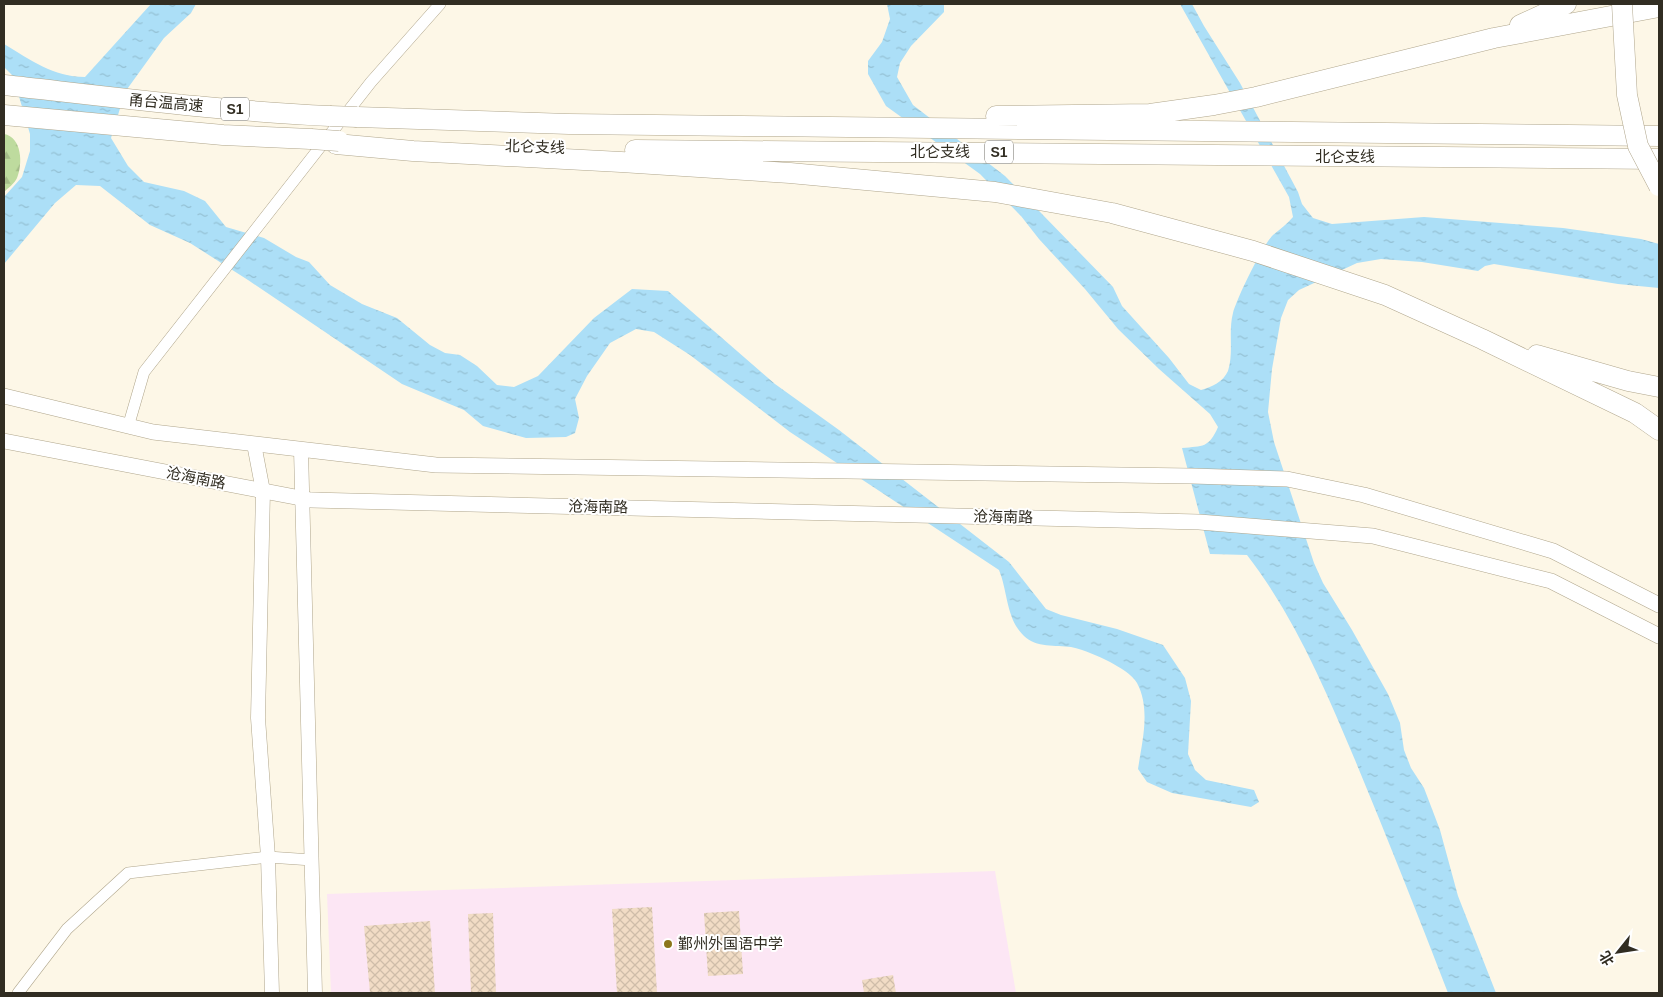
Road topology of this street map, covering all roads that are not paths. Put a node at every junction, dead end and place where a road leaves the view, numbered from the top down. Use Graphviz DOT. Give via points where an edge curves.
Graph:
graph roads {
  1 [pos="440,4"];
  2 [pos="1566,4"];
  3 [pos="1622,4"];
  4 [pos="1659,7"];
  5 [pos="1494,38"];
  6 [pos="4,85"];
  7 [pos="4,115"];
  8 [pos="330,116"];
  9 [pos="570,124"];
  10 [pos="1659,136"];
  11 [pos="310,141"];
  12 [pos="337,143"];
  13 [pos="1659,159"];
  14 [pos="1659,186"];
  15 [pos="1482,339"];
  16 [pos="1659,387"];
  17 [pos="4,396"];
  18 [pos="128,427"];
  19 [pos="1659,430"];
  20 [pos="4,441"];
  21 [pos="254,444"];
  22 [pos="301,450"];
  23 [pos="263,491"];
  24 [pos="303,498"];
  25 [pos="1659,605"];
  26 [pos="1659,636"];
  27 [pos="268,857"];
  28 [pos="312,860"];
  29 [pos="18,993"];
  30 [pos="272,993"];
  31 [pos="315,993"];
  1 -- 18 [label="street" via="370,82 144,372"];
  2 -- 5 [label="highway"];
  3 -- 14 [label="highway, bridge" via="1627,95 1638,146"];
  4 -- 5 [label="highway"];
  5 -- 9 [label="highway" via="1256,97 1150,114"];
  6 -- 8 [label="highway, 甬台温高速 / S1"];
  7 -- 11 [label="highway, 甬台温高速 / S1"];
  8 -- 9 [label="highway, 北仑支线 / S1, bridge"];
  9 -- 10 [label="highway, 北仑支线 / S1"];
  11 -- 12 [label="highway, 北仑支线 / S1, bridge"];
  12 -- 13 [label="highway, 北仑支线 / S1" via="627,150"];
  12 -- 15 [label="highway" via="413,151 790,173 995,192 1112,213 1253,251 1385,295"];
  15 -- 16 [label="highway"];
  15 -- 19 [label="highway" via="1635,413"];
  17 -- 18 [label="main road"];
  18 -- 21 [label="main road"];
  20 -- 23 [label="main road, 沧海南路"];
  21 -- 22 [label="main road"];
  21 -- 23 [label="street"];
  22 -- 24 [label="street"];
  22 -- 25 [label="main road" via="436,465 1287,479 1364,495 1552,551"];
  23 -- 24 [label="main road, 沧海南路"];
  23 -- 27 [label="street" via="258,718"];
  24 -- 26 [label="main road, 沧海南路" via="1199,522 1373,536 1551,581"];
  24 -- 28 [label="street"];
  27 -- 28 [label="street"];
  27 -- 29 [label="street" via="128,872 67,929"];
  27 -- 30 [label="street"];
  28 -- 31 [label="street"];
}
